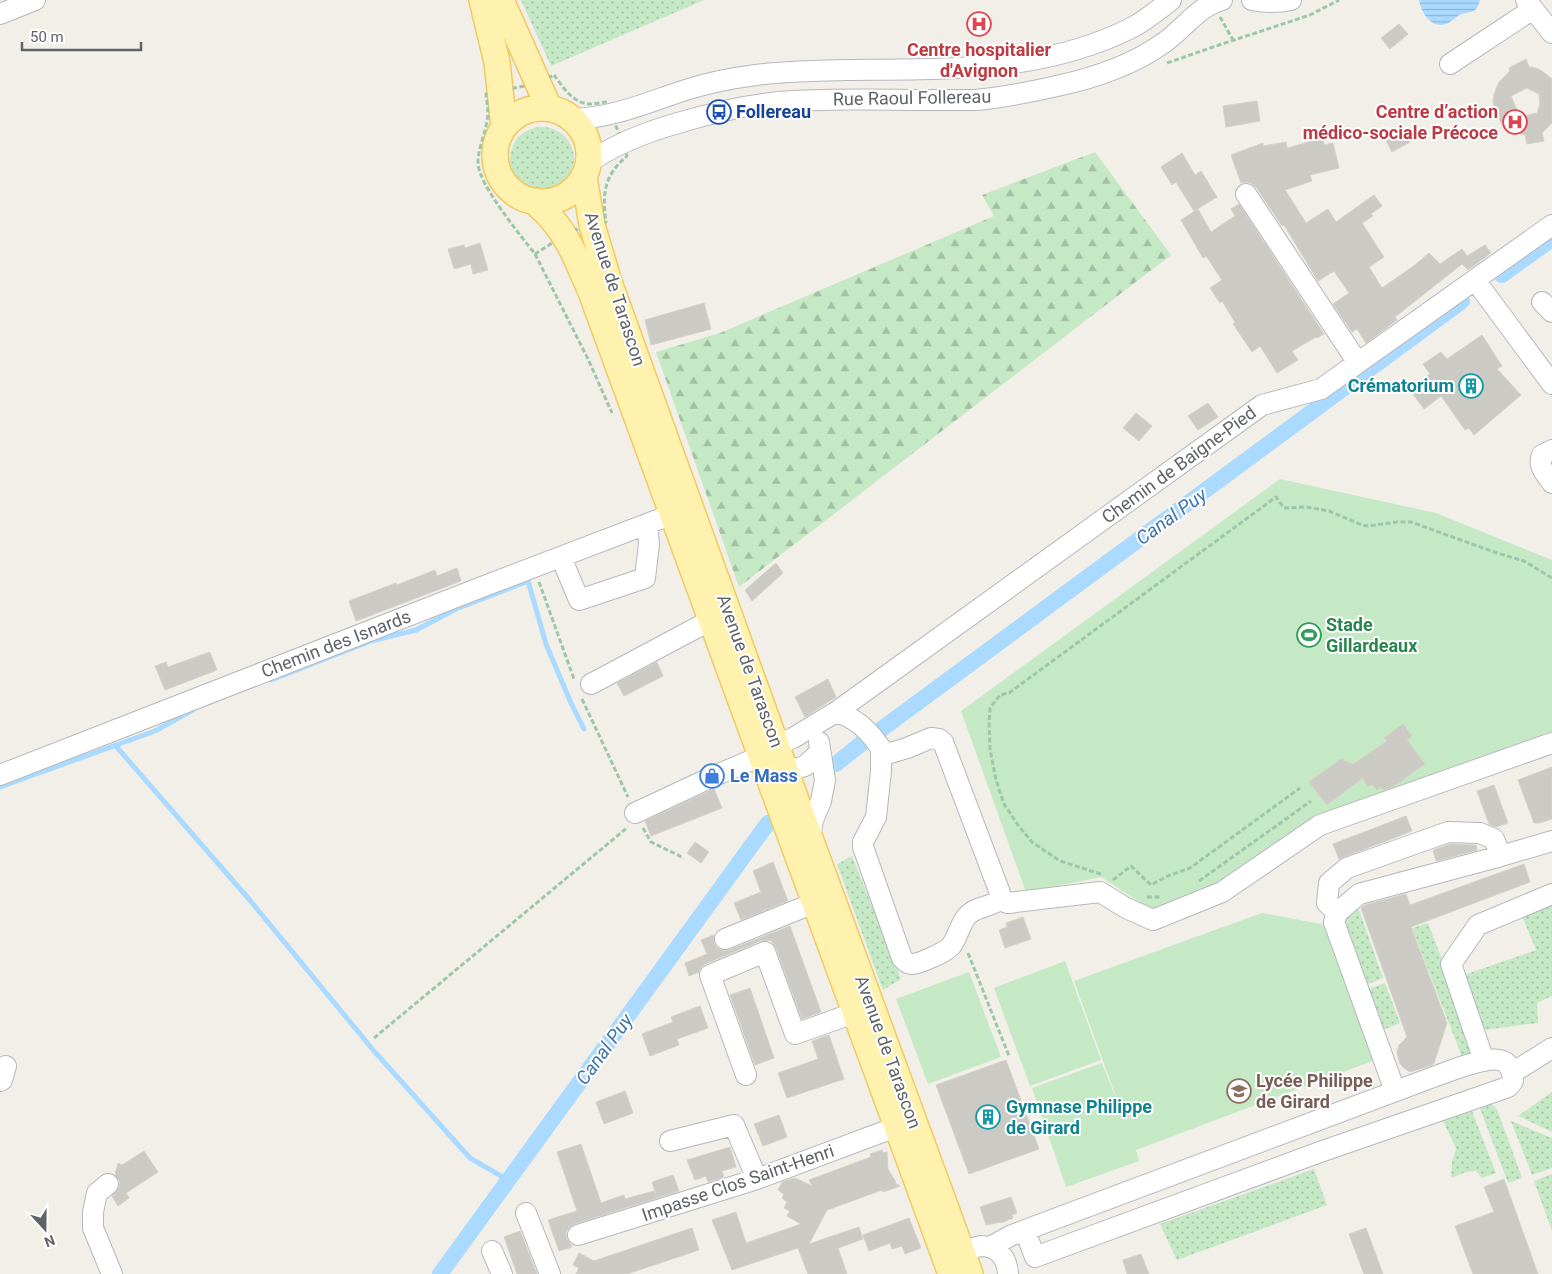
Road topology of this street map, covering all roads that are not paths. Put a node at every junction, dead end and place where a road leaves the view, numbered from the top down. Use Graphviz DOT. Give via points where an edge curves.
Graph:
graph roads {
  1 [pos="35,0"];
  2 [pos="482,0"];
  3 [pos="501,0"];
  4 [pos="1171,0"];
  5 [pos="1252,0"];
  6 [pos="1290,0"];
  7 [pos="1219,4"];
  8 [pos="1530,5"];
  9 [pos="0,14"];
  10 [pos="1552,33"];
  11 [pos="1450,64"];
  12 [pos="549,108"];
  13 [pos="573,119"];
  14 [pos="504,127"];
  15 [pos="586,170"];
  16 [pos="1246,194"];
  17 [pos="534,201"];
  18 [pos="1552,225"];
  19 [pos="1475,280"];
  20 [pos="1358,363"];
  21 [pos="1552,384"];
  22 [pos="1552,450"];
  23 [pos="1552,483"];
  24 [pos="672,514"];
  25 [pos="647,524"];
  26 [pos="566,569"];
  27 [pos="711,620"];
  28 [pos="582,686"];
  29 [pos="836,712"];
  30 [pos="816,726"];
  31 [pos="1552,742"];
  32 [pos="881,750"];
  33 [pos="820,752"];
  34 [pos="772,762"];
  35 [pos="0,775"];
  36 [pos="637,816"];
  37 [pos="810,838"];
  38 [pos="1552,841"];
  39 [pos="1501,856"];
  40 [pos="1552,894"];
  41 [pos="1000,900"];
  42 [pos="814,903"];
  43 [pos="1337,913"];
  44 [pos="725,939"];
  45 [pos="854,1013"];
  46 [pos="1552,1048"];
  47 [pos="1484,1061"];
  48 [pos="1512,1073"];
  49 [pos="746,1076"];
  50 [pos="1395,1091"];
  51 [pos="896,1127"];
  52 [pos="670,1141"];
  53 [pos="757,1179"];
  54 [pos="108,1184"];
  55 [pos="526,1213"];
  56 [pos="1025,1231"];
  57 [pos="578,1235"];
  58 [pos="990,1247"];
  59 [pos="492,1250"];
  60 [pos="966,1263"];
  61 [pos="112,1274"];
  62 [pos="502,1274"];
  63 [pos="550,1274"];
  64 [pos="951,1274"];
  65 [pos="1008,1274"];
  1 -- 9 [label="street"];
  2 -- 14 [label="main road" via="497,62"];
  3 -- 12 [label="main road"];
  4 -- 13 [label="street, Rue Raoul Follereau" via="1132,28 1103,41 1040,60 953,68 758,74 690,89 612,115"];
  5 -- 6 [label="street" via="1266,3"];
  7 -- 15 [label="street, Rue Raoul Follereau" via="1212,2 1164,43 1143,56 1094,77 975,100 792,101 719,112 650,131 622,143 602,154"];
  8 -- 10 [label="street"];
  8 -- 11 [label="street"];
  12 -- 13 [label="main road"];
  12 -- 14 [label="main road" via="532,109 517,115"];
  13 -- 15 [label="main road" via="586,139 589,151"];
  14 -- 17 [label="main road" via="495,152 496,166 510,189"];
  15 -- 17 [label="main road" via="575,188 563,197"];
  15 -- 34 [label="main road, Avenue de Tarascon" via="592,225 609,282"];
  16 -- 20 [label="street"];
  17 -- 24 [label="main road, Avenue de Tarascon" via="564,236 591,292"];
  18 -- 19 [label="street, Chemin de Baigne-Pied"];
  19 -- 20 [label="street, Chemin de Baigne-Pied"];
  19 -- 21 [label="street"];
  20 -- 29 [label="street, Chemin de Baigne-Pied" via="1321,389 1262,405"];
  22 -- 23 [label="street" via="1542,455 1540,460"];
  24 -- 25 [label="street, Chemin des Isnards"];
  24 -- 27 [label="main road, Avenue de Tarascon"];
  25 -- 26 [label="street" via="649,544 645,578 579,600"];
  25 -- 35 [label="street, Chemin des Isnards"];
  27 -- 28 [label="street"];
  27 -- 34 [label="main road, Avenue de Tarascon"];
  29 -- 30 [label="street, Chemin de Baigne-Pied"];
  29 -- 32 [label="street" via="856,721"];
  30 -- 33 [label="street"];
  30 -- 34 [label="street, Chemin de Baigne-Pied" via="793,738"];
  31 -- 41 [label="street" via="1320,825 1222,892 1152,920 1126,908 1105,882 1008,903"];
  32 -- 41 [label="street" via="893,753 931,738 939,738 943,742"];
  32 -- 41 [label="street" via="876,817 863,847 902,958 914,964 942,953 951,946 969,913"];
  33 -- 34 [label="street" via="811,762 796,769"];
  33 -- 37 [label="street" via="825,780 812,820"];
  34 -- 36 [label="street" via="712,776"];
  34 -- 37 [label="main road, Avenue de Tarascon"];
  34 -- 42 [label="main road, Avenue de Tarascon"];
  37 -- 60 [label="main road, Avenue de Tarascon"];
  38 -- 39 [label="street"];
  39 -- 43 [label="street" via="1359,894"];
  39 -- 43 [label="street" via="1494,839 1480,833 1448,832 1347,868 1329,884 1327,903"];
  40 -- 47 [label="street" via="1478,925 1451,964"];
  42 -- 44 [label="street"];
  42 -- 45 [label="main road, Avenue de Tarascon"];
  43 -- 50 [label="street" via="1334,922"];
  45 -- 49 [label="street" via="795,1034 765,952 710,975"];
  45 -- 51 [label="main road, Avenue de Tarascon"];
  46 -- 48 [label="street"];
  47 -- 48 [label="street" via="1500,1060"];
  47 -- 50 [label="street"];
  48 -- 56 [label="street" via="1514,1081 1508,1087 1035,1257"];
  50 -- 56 [label="street"];
  51 -- 53 [label="street, Impasse Clos Saint-Henri"];
  51 -- 64 [label="main road, Avenue de Tarascon"];
  52 -- 53 [label="street" via="734,1125"];
  53 -- 57 [label="street, Impasse Clos Saint-Henri"];
  54 -- 61 [label="street" via="97,1193 93,1228"];
  55 -- 63 [label="street"];
  56 -- 58 [label="street"];
  58 -- 60 [label="street" via="979,1246"];
  58 -- 65 [label="street" via="1004,1257"];
  59 -- 62 [label="street"];
}
